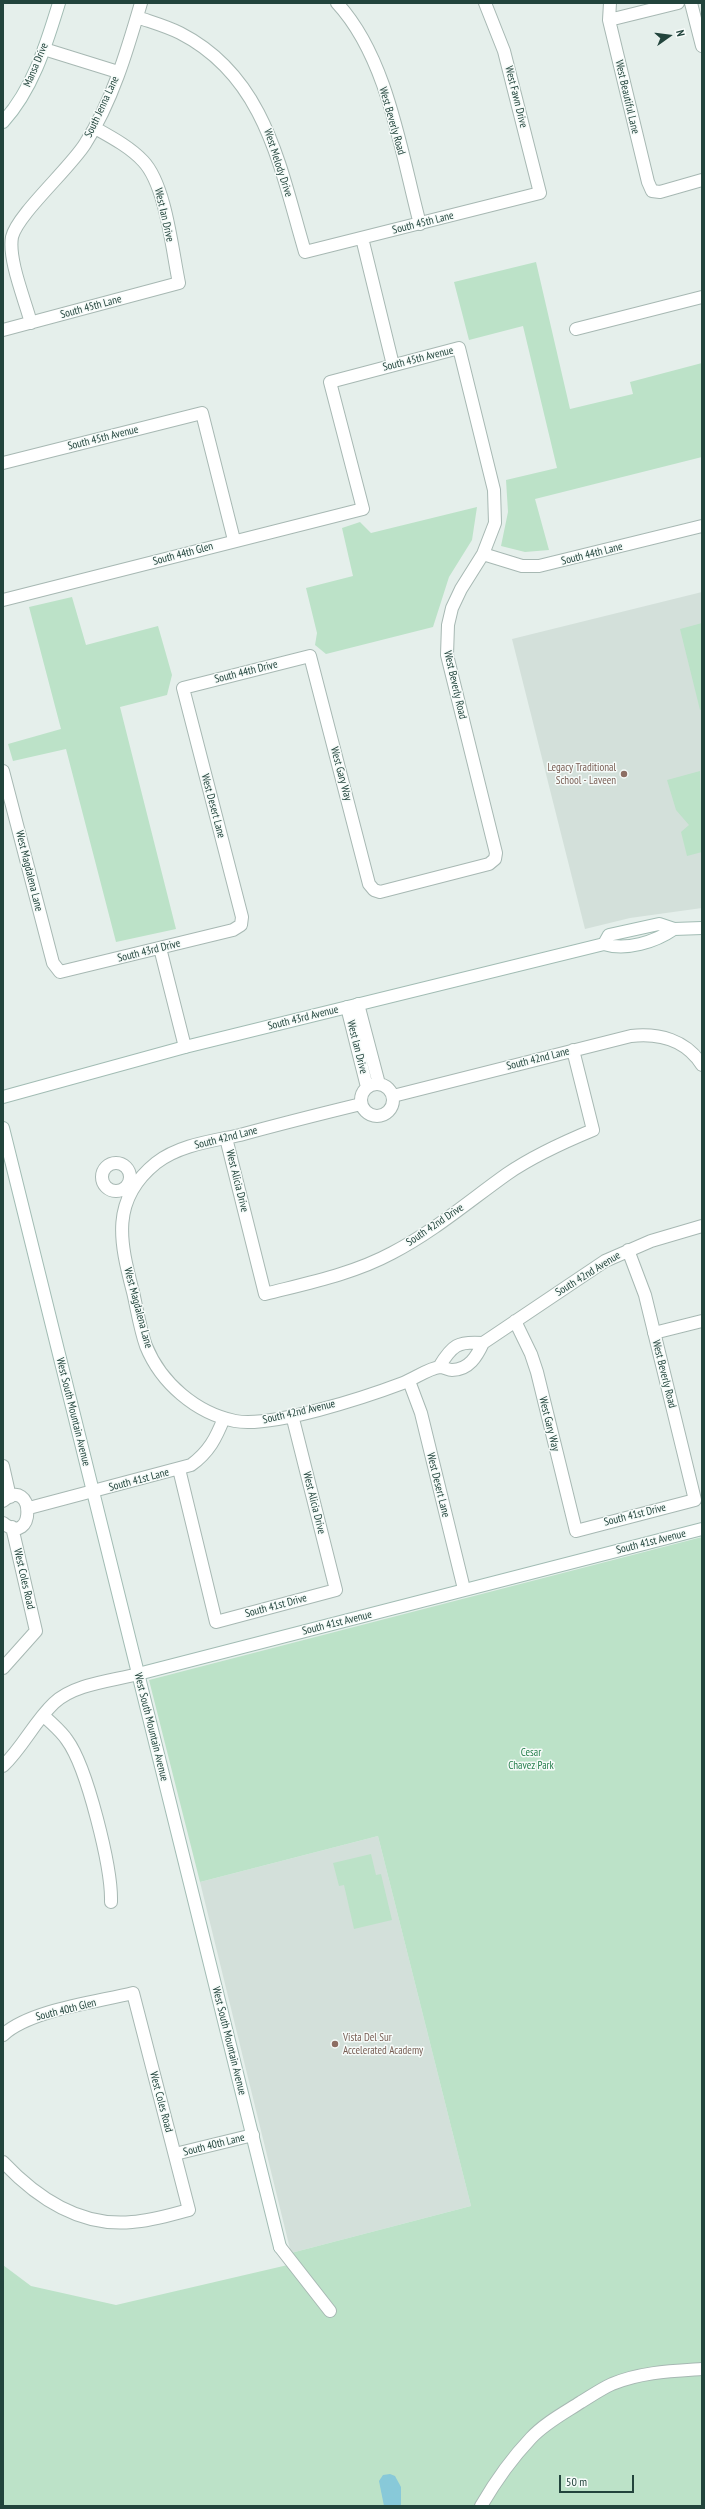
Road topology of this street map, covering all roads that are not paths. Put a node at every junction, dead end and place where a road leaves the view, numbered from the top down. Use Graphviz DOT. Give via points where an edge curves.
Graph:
graph roads {
  1 [pos="59,3"];
  2 [pos="141,3"];
  3 [pos="337,3"];
  4 [pos="485,3"];
  5 [pos="610,3"];
  6 [pos="678,3"];
  7 [pos="691,3"];
  8 [pos="137,16"];
  9 [pos="609,20"];
  10 [pos="702,46"];
  11 [pos="44,49"];
  12 [pos="118,72"];
  13 [pos="3,122"];
  14 [pos="95,128"];
  15 [pos="702,180"];
  16 [pos="540,193"];
  17 [pos="420,224"];
  18 [pos="362,238"];
  19 [pos="305,252"];
  20 [pos="179,283"];
  21 [pos="702,297"];
  22 [pos="31,323"];
  23 [pos="576,329"];
  24 [pos="3,330"];
  25 [pos="459,348"];
  26 [pos="393,365"];
  27 [pos="3,463"];
  28 [pos="363,509"];
  29 [pos="702,526"];
  30 [pos="234,540"];
  31 [pos="483,554"];
  32 [pos="3,600"];
  33 [pos="310,656"];
  34 [pos="182,688"];
  35 [pos="3,771"];
  36 [pos="374,890"];
  37 [pos="241,925"];
  38 [pos="702,928"];
  39 [pos="160,948"];
  40 [pos="56,970"];
  41 [pos="353,1005"];
  42 [pos="185,1047"];
  43 [pos="573,1050"];
  44 [pos="702,1065"];
  45 [pos="379,1084"];
  46 [pos="367,1087"];
  47 [pos="393,1096"];
  48 [pos="3,1097"];
  49 [pos="361,1104"];
  50 [pos="3,1128"];
  51 [pos="226,1138"];
  52 [pos="131,1187"];
  53 [pos="702,1226"];
  54 [pos="628,1250"];
  55 [pos="266,1294"];
  56 [pos="515,1321"];
  57 [pos="702,1321"];
  58 [pos="654,1333"];
  59 [pos="483,1343"];
  60 [pos="440,1367"];
  61 [pos="409,1381"];
  62 [pos="292,1415"];
  63 [pos="224,1418"];
  64 [pos="3,1466"];
  65 [pos="179,1469"];
  66 [pos="92,1492"];
  67 [pos="7,1499"];
  68 [pos="695,1500"];
  69 [pos="29,1508"];
  70 [pos="8,1525"];
  71 [pos="702,1530"];
  72 [pos="576,1531"];
  73 [pos="464,1589"];
  74 [pos="336,1590"];
  75 [pos="3,1668"];
  76 [pos="138,1674"];
  77 [pos="44,1716"];
  78 [pos="3,1766"];
  79 [pos="111,1902"];
  80 [pos="133,1993"];
  81 [pos="3,2035"];
  82 [pos="253,2135"];
  83 [pos="175,2154"];
  84 [pos="3,2162"];
  85 [pos="330,2311"];
  86 [pos="702,2370"];
  87 [pos="480,2506"];
  1 -- 11 [label="street, Mansa Drive"];
  2 -- 8 [label="street, South Jenna Lane"];
  3 -- 17 [label="street, West Beverly Road" via="365,44 386,96"];
  4 -- 16 [label="street, West Fawn Drive" via="504,51"];
  5 -- 9 [label="street, West Beautiful Lane"];
  6 -- 9 [label="street"];
  7 -- 10 [label="street"];
  8 -- 12 [label="street, South Jenna Lane"];
  8 -- 19 [label="street, West Melody Drive" via="180,33 210,52 238,81 256,106 269,133"];
  9 -- 15 [label="street, West Beautiful Lane" via="652,191 660,192"];
  11 -- 12 [label="street"];
  11 -- 13 [label="street, Mansa Drive" via="21,99"];
  12 -- 14 [label="street, South Jenna Lane"];
  14 -- 20 [label="street, West Ian Drive" via="143,161 154,177 161,195"];
  14 -- 22 [label="street, South Jenna Lane" via="70,165 20,219 12,237 12,255"];
  16 -- 17 [label="street, South 45th Lane"];
  17 -- 18 [label="street, South 45th Lane"];
  18 -- 19 [label="street, South 45th Lane"];
  18 -- 26 [label="street"];
  20 -- 22 [label="street, South 45th Lane"];
  21 -- 23 [label="street"];
  22 -- 24 [label="street, South 45th Lane"];
  25 -- 26 [label="street, South 45th Avenue"];
  25 -- 31 [label="street, West Beverly Road" via="496,506 495,523"];
  26 -- 28 [label="street, South 45th Avenue" via="330,382"];
  27 -- 30 [label="street, South 45th Avenue" via="202,413"];
  28 -- 30 [label="street, South 44th Glen"];
  29 -- 31 [label="street, South 44th Lane" via="540,566 522,566"];
  30 -- 32 [label="street, South 44th Glen"];
  31 -- 36 [label="street, West Beverly Road" via="452,608 447,645 496,853 495,860 489,864 388,890"];
  33 -- 34 [label="street, South 44th Drive"];
  33 -- 36 [label="street, West Gary Way" via="370,884"];
  34 -- 37 [label="street, West Desert Lane" via="242,917"];
  35 -- 40 [label="street, West Magdalena Lane"];
  37 -- 39 [label="street, South 43rd Drive" via="233,930"];
  38 -- 41 [label="street, South 43rd Avenue" via="674,929 660,924 609,935 604,944"];
  39 -- 40 [label="street, South 43rd Drive" via="64,973"];
  39 -- 42 [label="street"];
  41 -- 42 [label="street, South 43rd Avenue"];
  41 -- 45 [label="street, West lan Drive"];
  41 -- 46 [label="street, West lan Drive"];
  42 -- 48 [label="street, South 43rd Avenue"];
  43 -- 44 [label="street, South 42nd Lane" via="650,1034 683,1045"];
  43 -- 47 [label="street, South 42nd Lane"];
  43 -- 55 [label="street, South 42nd Drive" via="593,1130 558,1145 509,1173 440,1223 392,1253 343,1273"];
  45 -- 46 [label="street"];
  45 -- 47 [label="street" via="388,1088"];
  46 -- 49 [label="street" via="361,1095"];
  47 -- 49 [label="street" via="390,1110 378,1117 369,1115"];
  49 -- 51 [label="street, South 42nd Lane"];
  50 -- 66 [label="street, West South Mountain Avenue"];
  51 -- 52 [label="street, South 42nd Lane" via="170,1155 157,1163"];
  51 -- 55 [label="street, West Alicia Drive"];
  52 -- 63 [label="street, West Magdalena Lane" via="121,1237 146,1346 160,1372 186,1398 201,1409"];
  53 -- 54 [label="street, South 42nd Avenue"];
  54 -- 56 [label="street, South 42nd Avenue" via="582,1275"];
  54 -- 58 [label="street, West Beverly Road" via="643,1289"];
  56 -- 59 [label="street, South 42nd Avenue"];
  56 -- 72 [label="street, West Gary Way" via="531,1354"];
  57 -- 58 [label="street"];
  58 -- 68 [label="street, West Beverly Road"];
  59 -- 60 [label="street" via="462,1343 452,1348"];
  59 -- 60 [label="street, South 42nd Avenue" via="470,1364 462,1368"];
  60 -- 61 [label="street, South 42nd Avenue"];
  61 -- 62 [label="street, South 42nd Avenue"];
  61 -- 73 [label="street, West Desert Lane" via="421,1413"];
  62 -- 63 [label="street, South 42nd Avenue" via="265,1421 237,1421"];
  62 -- 74 [label="street, West Alicia Drive"];
  63 -- 65 [label="street, South 41st Lane" via="216,1440 208,1450 191,1465"];
  64 -- 67 [label="street"];
  65 -- 66 [label="street, South 41st Lane"];
  65 -- 74 [label="street, South 41st Drive" via="216,1622"];
  66 -- 69 [label="street, South 41st Lane"];
  66 -- 76 [label="street, West South Mountain Avenue"];
  67 -- 69 [label="street" via="20,1498"];
  68 -- 72 [label="street, South 41st Drive"];
  69 -- 70 [label="street, West Coles Road" via="26,1522"];
  70 -- 75 [label="street, West Coles Road" via="36,1631"];
  71 -- 73 [label="street, South 41st Avenue"];
  73 -- 76 [label="street, South 41st Avenue"];
  76 -- 77 [label="street, South 41st Avenue" via="73,1690 54,1703"];
  76 -- 82 [label="street, West South Mountain Avenue"];
  77 -- 78 [label="street, South 41st Avenue" via="18,1752"];
  77 -- 79 [label="street" via="68,1740 86,1779 111,1883"];
  80 -- 81 [label="street, South 40th Glen" via="37,2016"];
  80 -- 83 [label="street, West Coles Road"];
  82 -- 83 [label="street, South 40th Lane"];
  82 -- 85 [label="street, West South Mountain Avenue" via="280,2246"];
  83 -- 84 [label="street, West Coles Road" via="189,2210 131,2222 97,2220 74,2213 47,2200 22,2182"];
  86 -- 87 [label="street" via="669,2371 633,2377 612,2384 531,2437 495,2482"];
}
